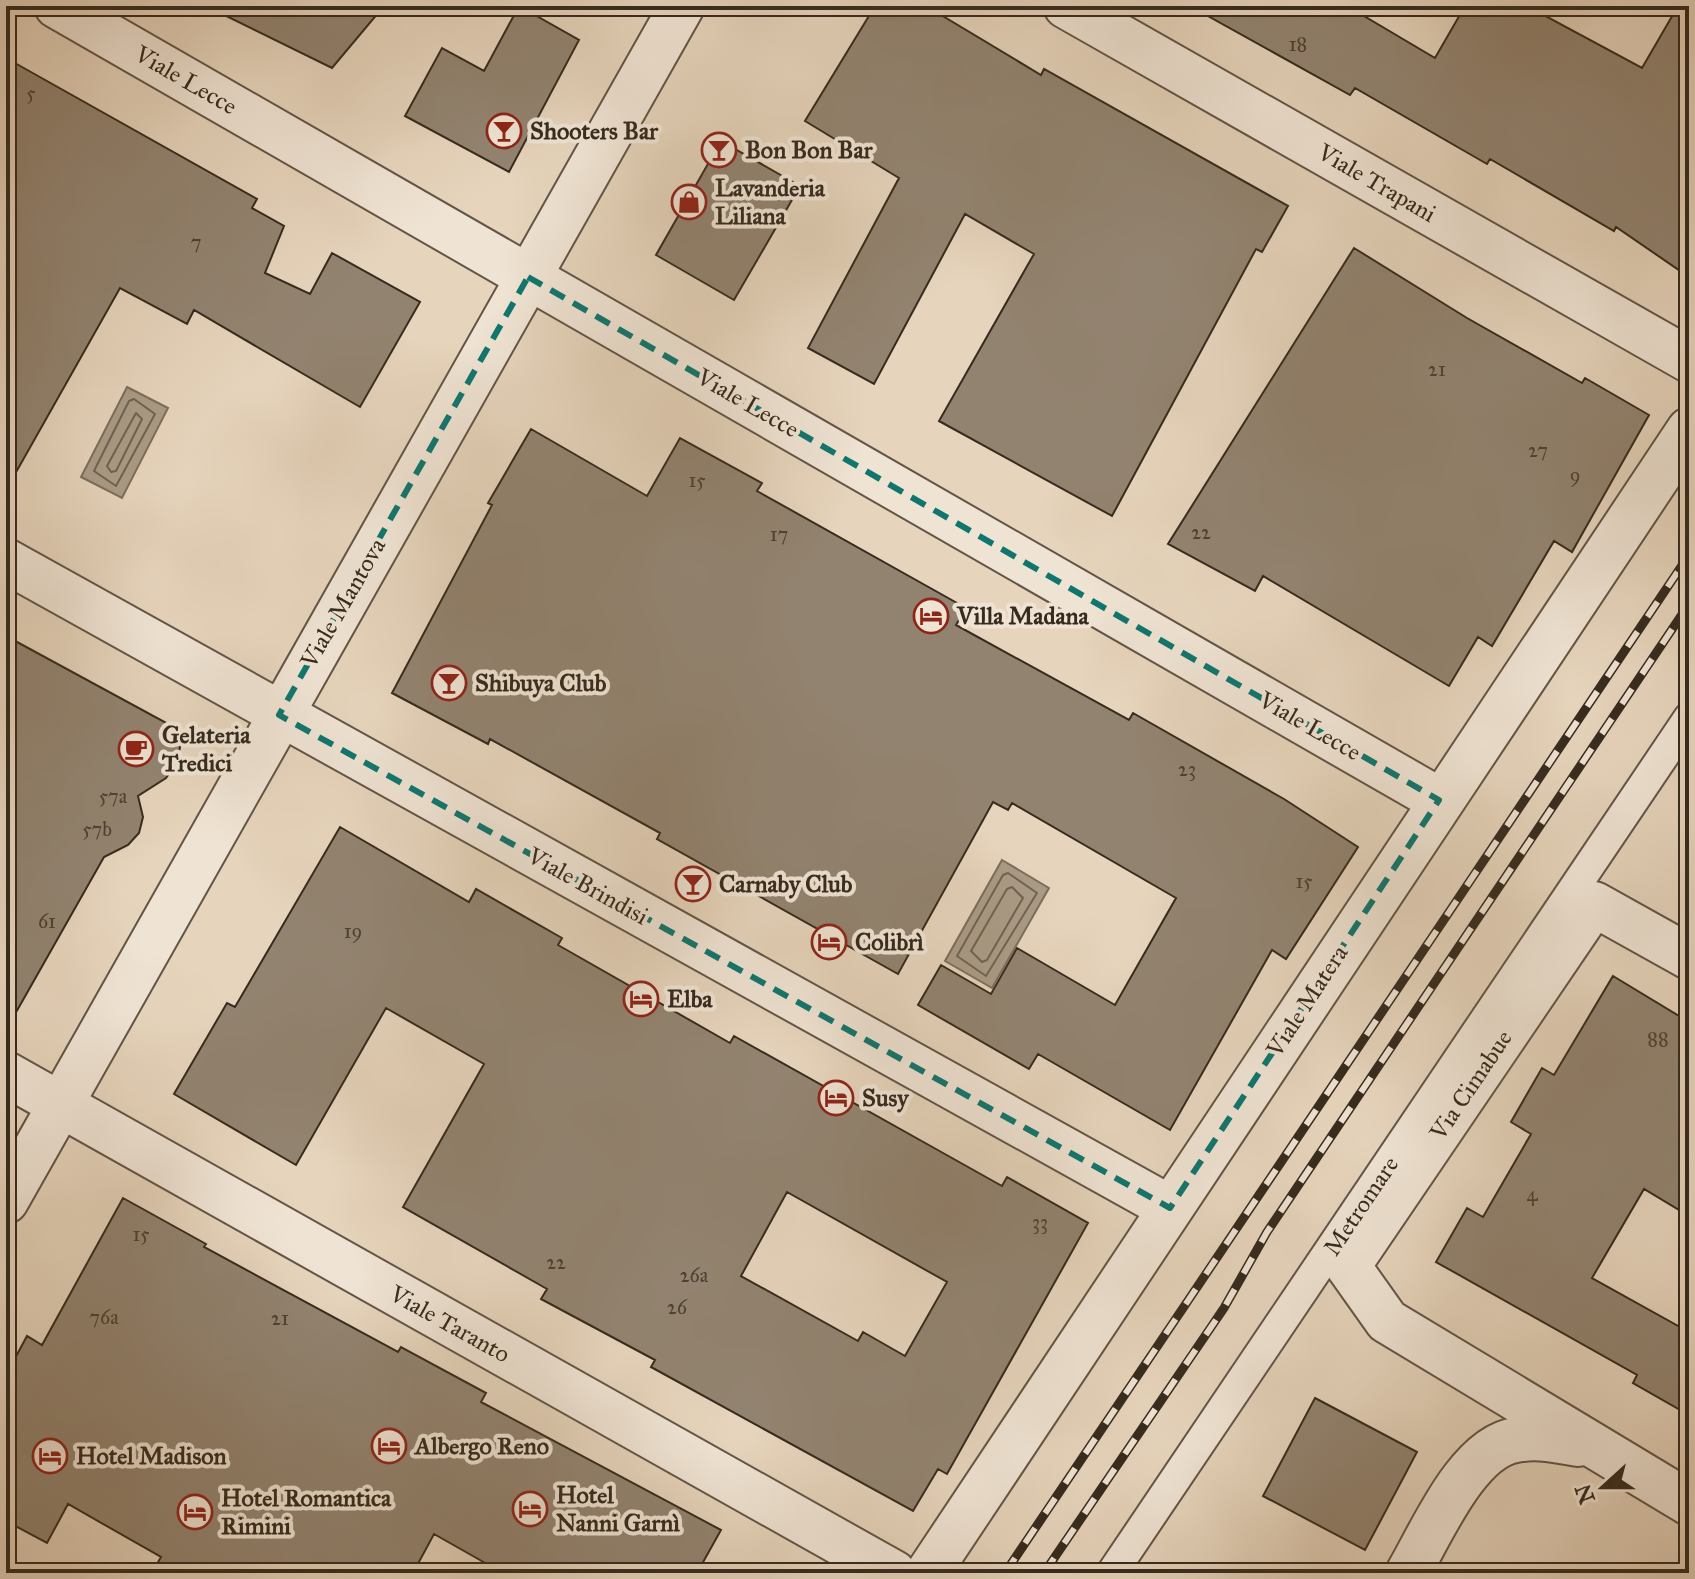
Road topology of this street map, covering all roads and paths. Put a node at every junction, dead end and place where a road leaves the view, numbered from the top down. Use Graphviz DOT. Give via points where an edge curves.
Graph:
graph roads {
  1 [pos="57,6"];
  2 [pos="682,6"];
  3 [pos="1066,6"];
  4 [pos="528,277"];
  5 [pos="1689,360"];
  6 [pos="1689,430"];
  7 [pos="6,561"];
  8 [pos="279,715"];
  9 [pos="1689,718"];
  10 [pos="1439,800"];
  11 [pos="1689,957"];
  12 [pos="6,1074"];
  13 [pos="59,1104"];
  14 [pos="6,1201"];
  15 [pos="1170,1208"];
  16 [pos="1589,1445"];
  17 [pos="1689,1503"];
  18 [pos="894,1573"];
  19 [pos="928,1573"];
  20 [pos="1112,1573"];
  21 [pos="1408,1573"];
  1 -- 4 [label="street, Viale Lecce"];
  2 -- 4 [label="street, Viale Mantova"];
  3 -- 5 [label="street, Viale Trapani"];
  4 -- 8 [label="street, Viale Mantova"];
  4 -- 10 [label="street, Viale Lecce"];
  6 -- 10 [label="street, Viale Matera"];
  7 -- 8 [label="street, Viale Brindisi"];
  8 -- 13 [label="street, Viale Mantova"];
  8 -- 15 [label="street, Viale Brindisi"];
  9 -- 20 [label="lane, Metromare"];
  10 -- 15 [label="street, Viale Matera"];
  11 -- 16 [label="street, Via Cimabue" via="1594,904 1348,1266 1387,1321"];
  12 -- 13 [label="street, Viale Taranto"];
  13 -- 14 [label="street, Viale Mantova"];
  13 -- 18 [label="street, Viale Taranto"];
  15 -- 19 [label="street, Viale Matera"];
  16 -- 17 [label="street"];
  16 -- 21 [label="street" via="1545,1438 1513,1440 1486,1452 1463,1479"];
}
